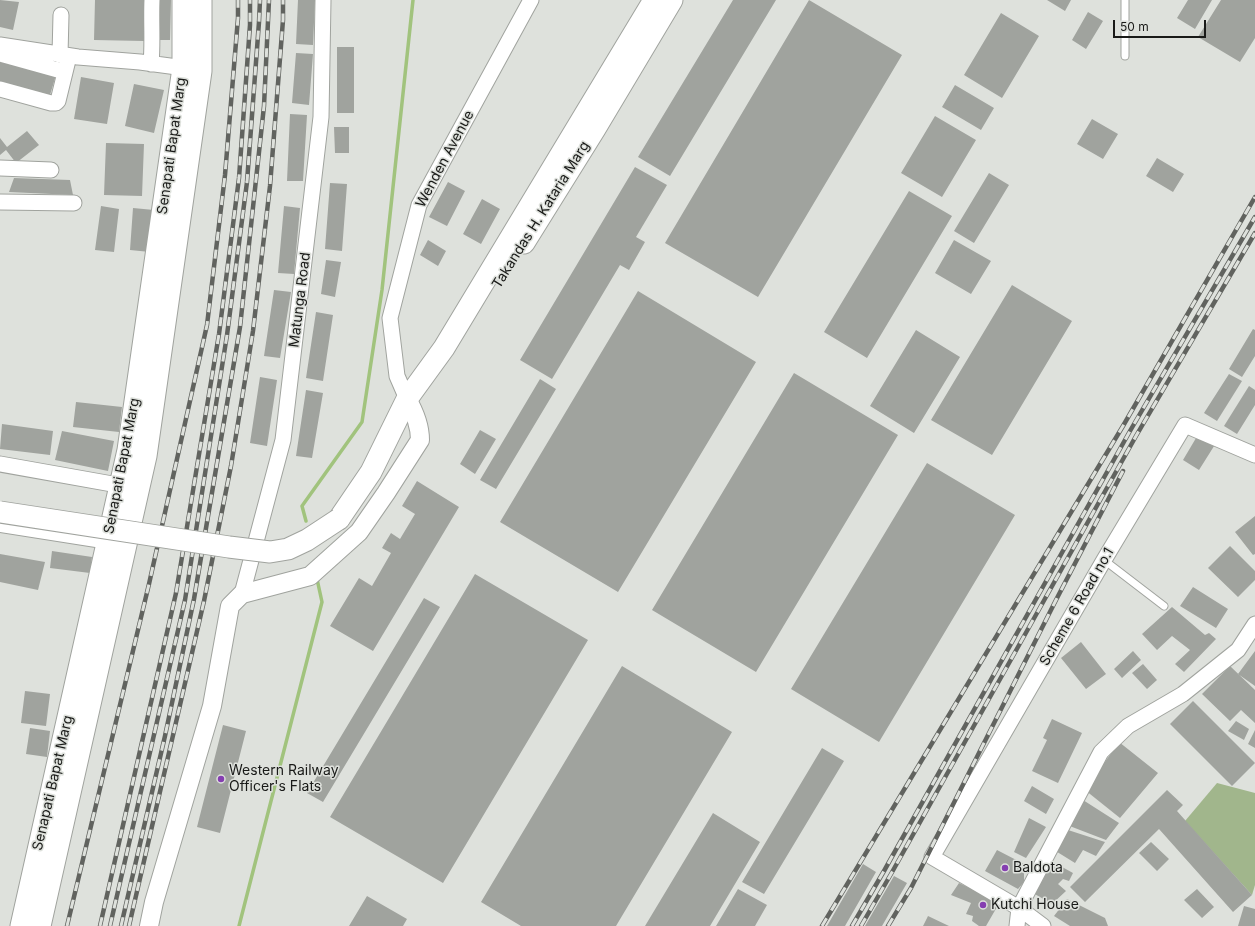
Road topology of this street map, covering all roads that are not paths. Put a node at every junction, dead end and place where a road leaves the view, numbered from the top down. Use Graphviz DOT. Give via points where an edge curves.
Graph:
graph roads {
  1 [pos="152,0"];
  2 [pos="183,0"];
  3 [pos="201,0"];
  4 [pos="323,0"];
  5 [pos="531,0"];
  6 [pos="654,0"];
  7 [pos="672,0"];
  8 [pos="1125,0"];
  9 [pos="61,15"];
  10 [pos="0,45"];
  11 [pos="0,54"];
  12 [pos="65,55"];
  13 [pos="1125,56"];
  14 [pos="151,64"];
  15 [pos="192,69"];
  16 [pos="65,72"];
  17 [pos="0,89"];
  18 [pos="0,168"];
  19 [pos="51,170"];
  20 [pos="0,202"];
  21 [pos="74,203"];
  22 [pos="534,213"];
  23 [pos="406,410"];
  24 [pos="1253,451"];
  25 [pos="0,464"];
  26 [pos="129,487"];
  27 [pos="0,504"];
  28 [pos="0,512"];
  29 [pos="0,523"];
  30 [pos="115,535"];
  31 [pos="1104,560"];
  32 [pos="242,594"];
  33 [pos="1164,606"];
  34 [pos="1253,632"];
  35 [pos="40,885"];
  36 [pos="1019,908"];
  37 [pos="21,926"];
  38 [pos="40,926"];
  39 [pos="149,926"];
  40 [pos="1017,926"];
  41 [pos="1043,926"];
  1 -- 14 [label="street"];
  2 -- 15 [label="main road, Senapati Bapat Marg"];
  3 -- 15 [label="main road, Senapati Bapat Marg"];
  4 -- 32 [label="street, Matunga Road" via="321,117 283,440"];
  5 -- 23 [label="street, Wenden Avenue" via="419,205 390,318 397,376"];
  6 -- 22 [label="main road, Takandas H. Kataria Marg"];
  7 -- 22 [label="main road, Takandas H. Kataria Marg"];
  8 -- 13 [label="lane"];
  9 -- 12 [label="street"];
  10 -- 12 [label="street"];
  11 -- 16 [label="street"];
  12 -- 14 [label="street"];
  12 -- 16 [label="street"];
  14 -- 15 [label="street"];
  15 -- 26 [label="main road, Senapati Bapat Marg" via="128,450"];
  16 -- 17 [label="street" via="56,103"];
  18 -- 19 [label="street"];
  20 -- 21 [label="street"];
  22 -- 23 [label="main road, Takandas H. Kataria Marg" via="448,352"];
  23 -- 28 [label="main road, Takandas H. Kataria Marg, bridge" via="371,472 339,519 308,540 288,549 270,552 229,547"];
  23 -- 32 [label="street" via="420,433 420,440 358,532 310,576"];
  24 -- 31 [label="street, Scheme 6 Road no.1" via="1185,425"];
  25 -- 26 [label="street"];
  26 -- 30 [label="main road, Senapati Bapat Marg"];
  27 -- 30 [label="street"];
  29 -- 30 [label="street"];
  30 -- 35 [label="main road, Senapati Bapat Marg" via="104,599"];
  31 -- 33 [label="lane"];
  31 -- 36 [label="street, Scheme 6 Road no.1" via="932,856"];
  32 -- 39 [label="street" via="230,606 212,706"];
  34 -- 36 [label="street" via="1238,650 1201,680 1183,694 1128,726 1101,752"];
  35 -- 37 [label="main road, Senapati Bapat Marg"];
  35 -- 38 [label="main road, Senapati Bapat Marg"];
  36 -- 40 [label="street"];
  36 -- 41 [label="street"];
}
